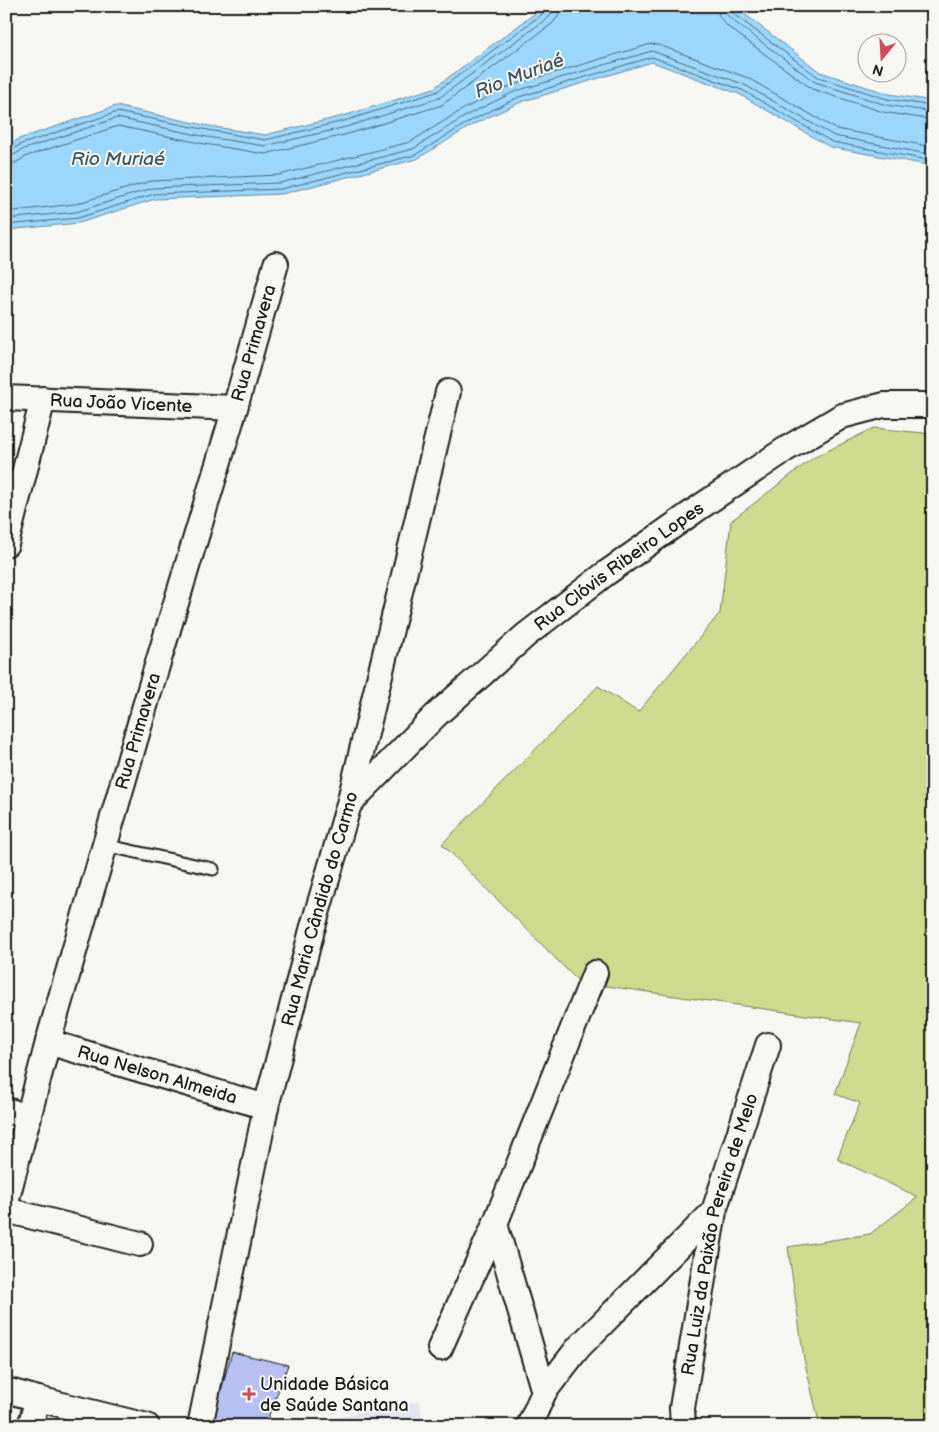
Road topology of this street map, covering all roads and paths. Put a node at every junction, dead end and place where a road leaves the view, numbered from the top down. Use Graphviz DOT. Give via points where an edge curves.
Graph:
graph roads {
  1 [pos="276,264"];
  2 [pos="448,392"];
  3 [pos="6,398"];
  4 [pos="43,400"];
  5 [pos="933,406"];
  6 [pos="235,408"];
  7 [pos="6,544"];
  8 [pos="348,804"];
  9 [pos="104,845"];
  10 [pos="213,869"];
  11 [pos="594,973"];
  12 [pos="48,1042"];
  13 [pos="768,1045"];
  14 [pos="266,1107"];
  15 [pos="6,1110"];
  16 [pos="29,1117"];
  17 [pos="6,1202"];
  18 [pos="6,1210"];
  19 [pos="714,1211"];
  20 [pos="495,1224"];
  21 [pos="140,1244"];
  22 [pos="440,1348"];
  23 [pos="6,1390"];
  24 [pos="544,1392"];
  25 [pos="38,1399"];
  26 [pos="30,1426"];
  27 [pos="147,1426"];
  28 [pos="200,1426"];
  29 [pos="530,1426"];
  30 [pos="683,1426"];
  1 -- 6 [label="street, Rua Primavera"];
  2 -- 8 [label="street, Rua Maria Cândido do Carmo"];
  3 -- 4 [label="street, Rua João Vicente"];
  4 -- 6 [label="street, Rua João Vicente"];
  4 -- 7 [label="street"];
  5 -- 8 [label="street, Rua Clóvis Ribeiro Lopes" via="884,405 842,416 700,506 526,636 434,716"];
  6 -- 9 [label="street, Rua Primavera"];
  8 -- 14 [label="street, Rua Maria Cândido do Carmo"];
  9 -- 10 [label="lane"];
  9 -- 12 [label="street, Rua Primavera"];
  11 -- 20 [label="street"];
  12 -- 14 [label="street, Rua Nelson Almeida"];
  12 -- 16 [label="street, Rua Primavera"];
  13 -- 19 [label="street, Rua Luiz da Paixão Pereira de Melo"];
  14 -- 28 [label="street, Rua Maria Cândido do Carmo"];
  15 -- 16 [label="street"];
  16 -- 17 [label="street, Rua Primavera"];
  18 -- 21 [label="street"];
  19 -- 24 [label="street" via="578,1348"];
  19 -- 30 [label="street, Rua Luiz da Paixão Pereira de Melo" via="682,1408"];
  20 -- 22 [label="street"];
  20 -- 24 [label="street"];
  23 -- 25 [label="street"];
  24 -- 29 [label="street"];
  25 -- 26 [label="street"];
  25 -- 27 [label="street"];
}
